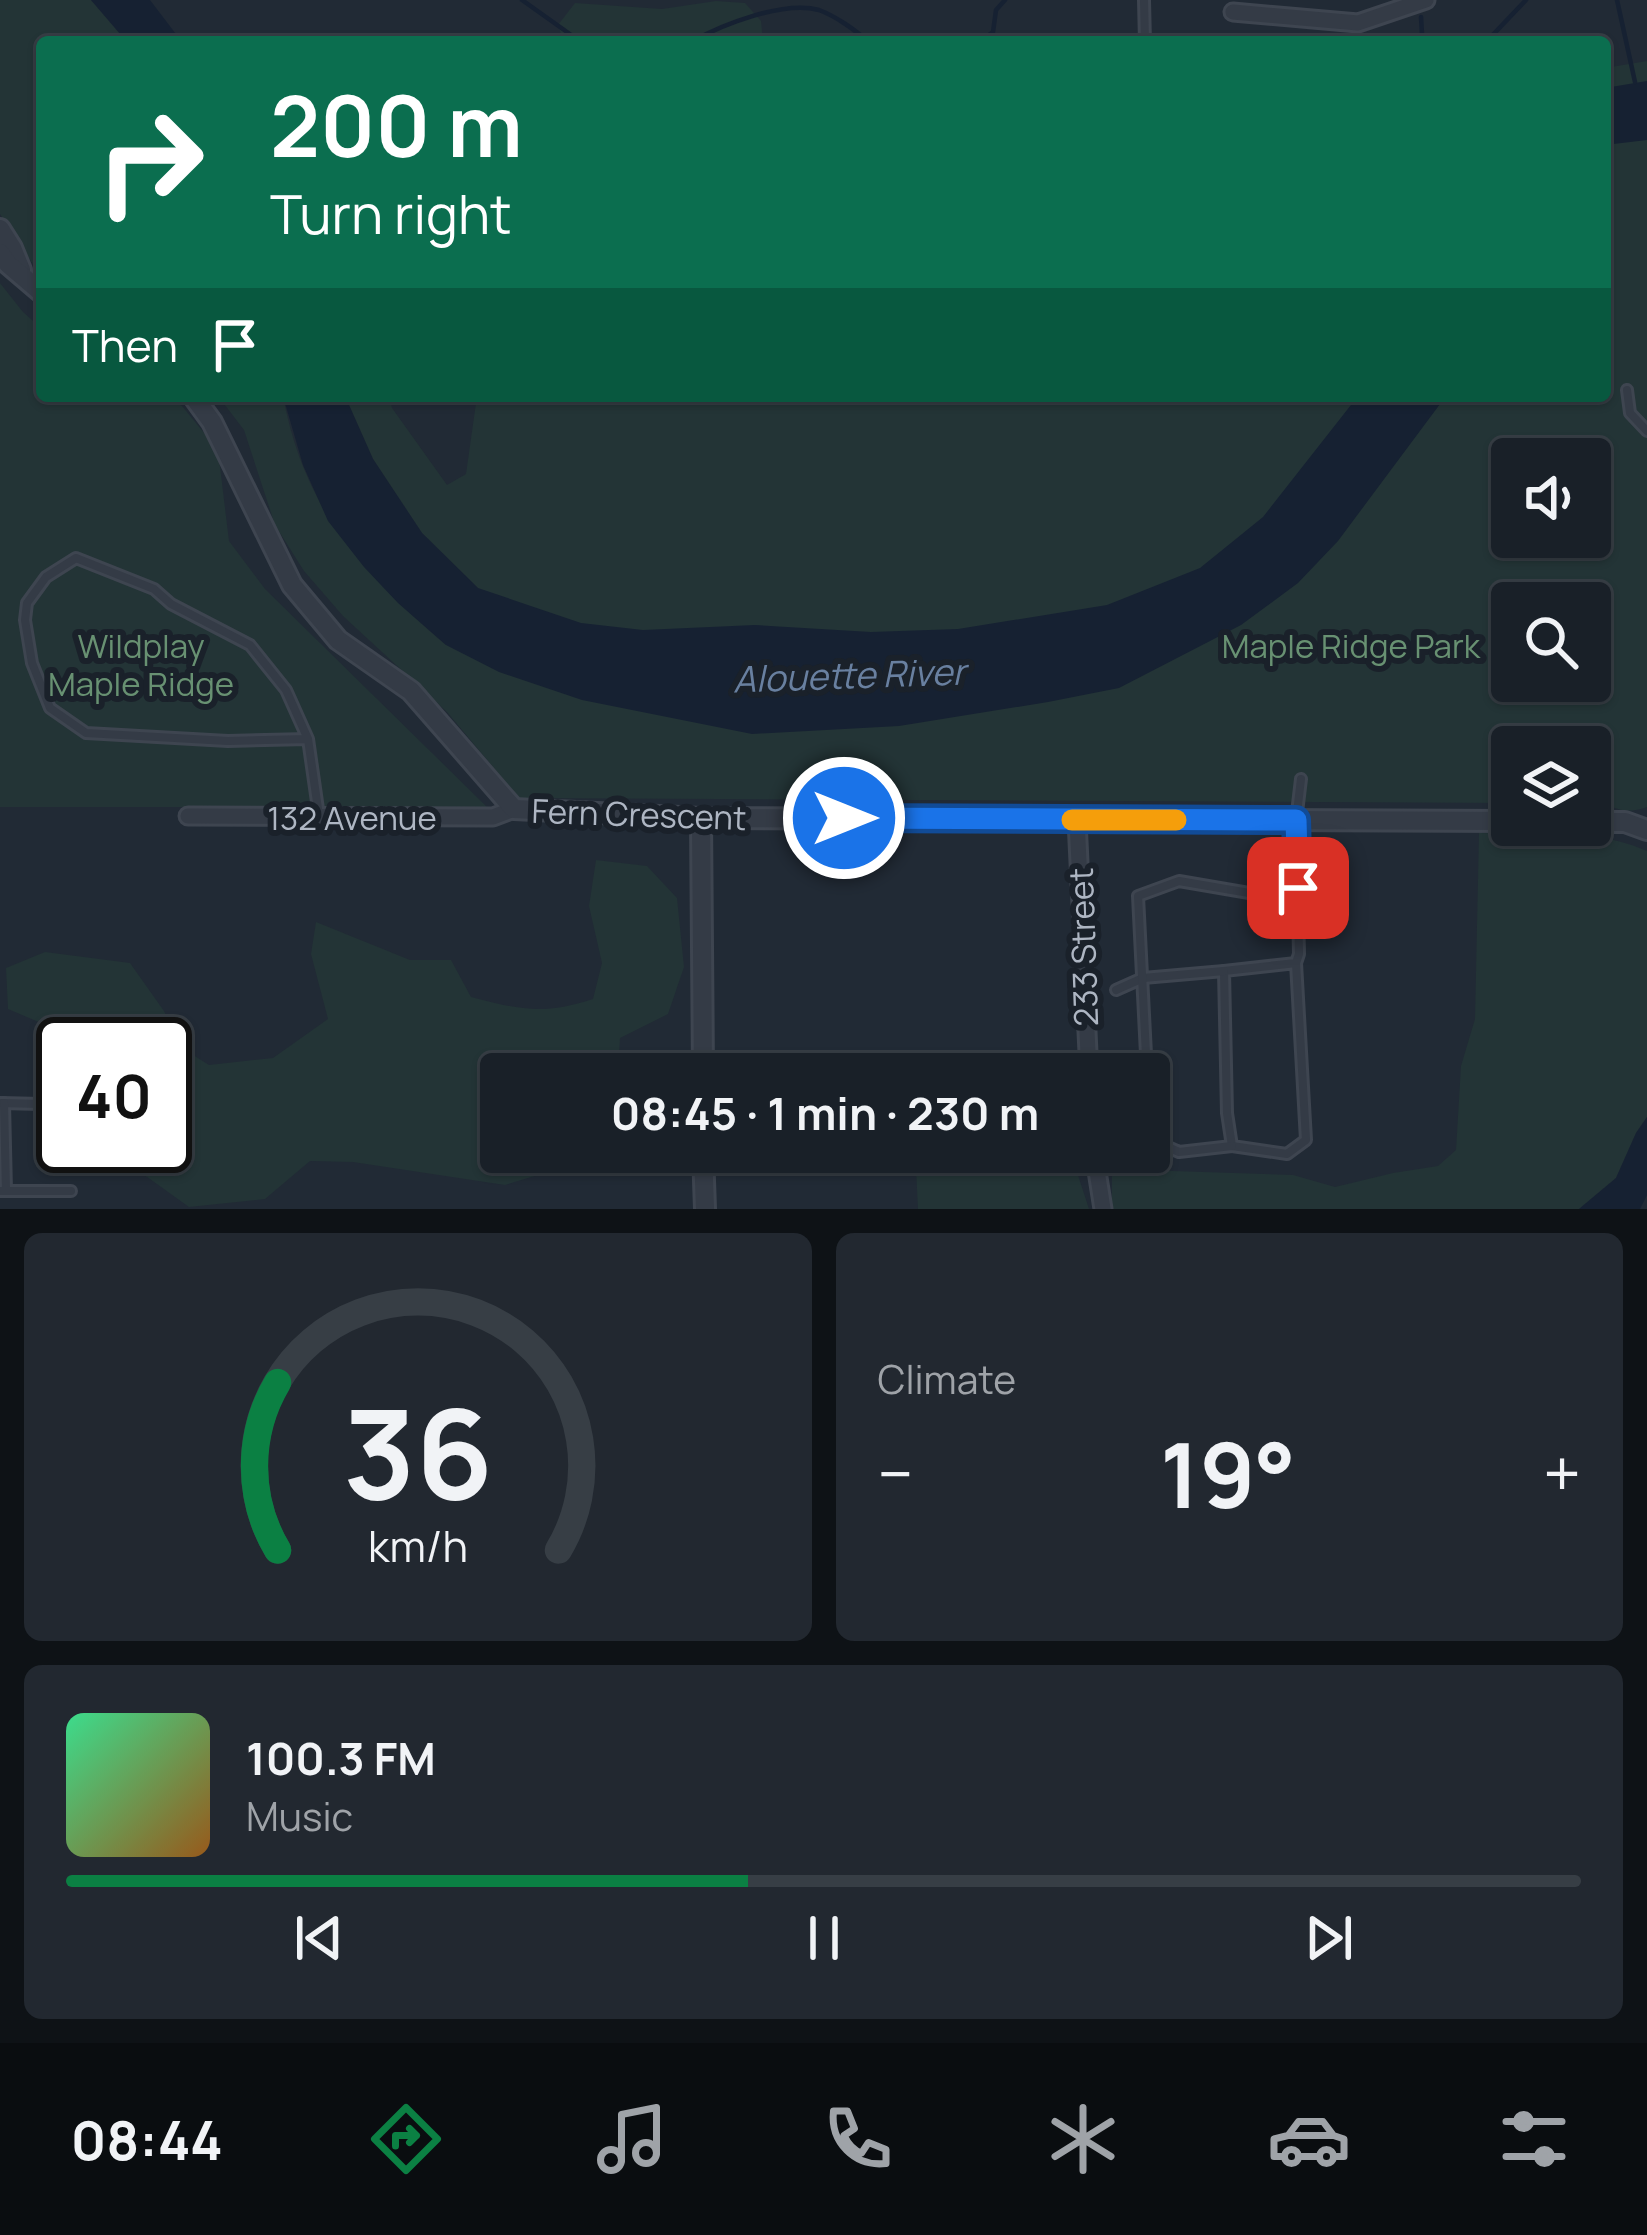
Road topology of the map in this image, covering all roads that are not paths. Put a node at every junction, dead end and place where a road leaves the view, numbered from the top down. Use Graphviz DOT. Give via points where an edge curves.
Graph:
graph roads {
  1 [pos="1144,0"];
  2 [pos="1426,0"];
  3 [pos="1233,12"];
  4 [pos="1145,36"];
  5 [pos="0,230"];
  6 [pos="0,254"];
  7 [pos="22,275"];
  8 [pos="36,288"];
  9 [pos="1627,390"];
  10 [pos="197,402"];
  11 [pos="1647,431"];
  12 [pos="308,739"];
  13 [pos="1301,779"];
  14 [pos="514,809"];
  15 [pos="1647,814"];
  16 [pos="188,816"];
  17 [pos="319,817"];
  18 [pos="701,818"];
  19 [pos="1078,820"];
  20 [pos="1296,820"];
  21 [pos="1491,821"];
  22 [pos="1611,822"];
  23 [pos="1625,822"];
  24 [pos="1647,830"];
  25 [pos="1298,888"];
  26 [pos="1296,962"];
  27 [pos="1224,970"];
  28 [pos="1143,979"];
  29 [pos="1116,990"];
  30 [pos="703,1053"];
  31 [pos="1088,1053"];
  32 [pos="1146,1053"];
  33 [pos="2,1103"];
  34 [pos="36,1103"];
  35 [pos="1232,1146"];
  36 [pos="1170,1148"];
  37 [pos="704,1173"];
  38 [pos="1097,1173"];
  39 [pos="3,1191"];
  40 [pos="71,1191"];
  41 [pos="705,1209"];
  42 [pos="1103,1209"];
  1 -- 4 [label="lane"];
  2 -- 3 [label="street" via="1358,23"];
  5 -- 7 [label="street"];
  6 -- 7 [label="street"];
  7 -- 8 [label="street"];
  9 -- 11 [label="lane" via="1630,413"];
  10 -- 14 [label="street, Fern Crescent" via="292,585 338,640 411,691"];
  12 -- 12 [label="lane" via="286,690 250,646 154,589 76,558 46,577 27,603 32,663 50,708 86,734"];
  12 -- 17 [label="lane"];
  13 -- 20 [label="lane"];
  14 -- 17 [label="street, 132 Avenue" via="493,817"];
  14 -- 18 [label="street, Fern Crescent"];
  15 -- 23 [label="street"];
  16 -- 17 [label="street, 132 Avenue"];
  18 -- 19 [label="street, Fern Crescent"];
  18 -- 30 [label="street"];
  19 -- 20 [label="street, Fern Crescent"];
  19 -- 31 [label="street, 233 Street"];
  20 -- 21 [label="street, Fern Crescent"];
  20 -- 25 [label="lane"];
  22 -- 23 [label="street"];
  23 -- 24 [label="street"];
  25 -- 26 [label="lane"];
  25 -- 28 [label="lane" via="1249,893 1179,881 1138,896"];
  26 -- 27 [label="lane"];
  26 -- 35 [label="lane" via="1306,1140 1287,1154"];
  27 -- 28 [label="lane"];
  27 -- 35 [label="lane"];
  28 -- 29 [label="lane"];
  28 -- 32 [label="lane"];
  33 -- 34 [label="lane"];
  33 -- 39 [label="lane"];
  35 -- 36 [label="lane"];
  37 -- 41 [label="street"];
  38 -- 42 [label="street"];
  39 -- 40 [label="lane"];
}
